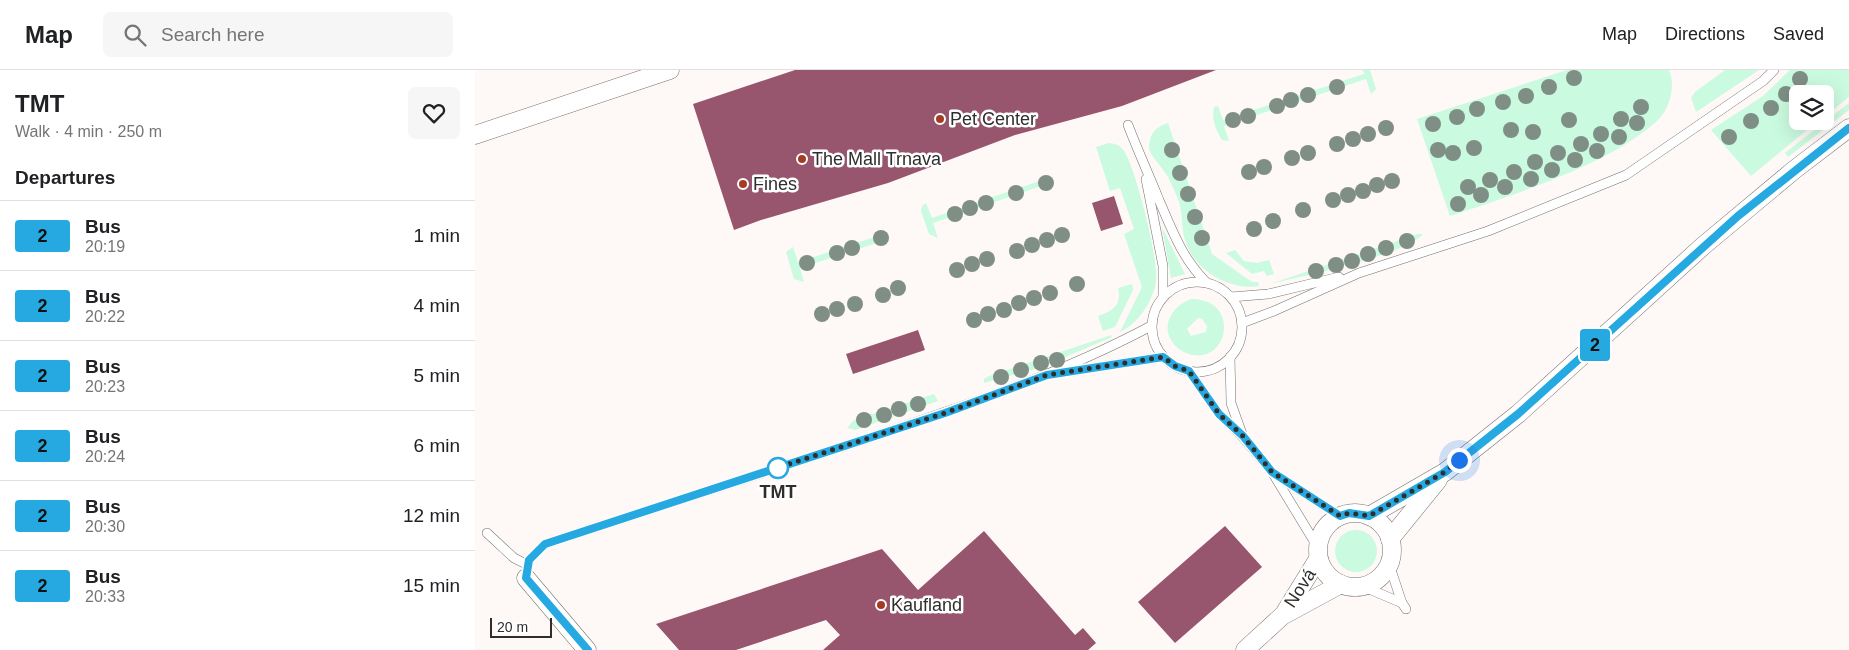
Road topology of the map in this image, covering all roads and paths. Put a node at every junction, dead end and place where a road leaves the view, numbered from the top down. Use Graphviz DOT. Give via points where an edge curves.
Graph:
graph roads {
  1 [pos="670,70"];
  2 [pos="1774,70"];
  3 [pos="1128,126"];
  4 [pos="1849,128"];
  5 [pos="475,135"];
  6 [pos="1143,167"];
  7 [pos="1359,273"];
  8 [pos="1207,283"];
  9 [pos="1163,296"];
  10 [pos="1231,297"];
  11 [pos="1242,323"];
  12 [pos="1151,326"];
  13 [pos="1163,357"];
  14 [pos="1230,357"];
  15 [pos="1189,371"];
  16 [pos="1047,375"];
  17 [pos="1243,436"];
  18 [pos="1272,472"];
  19 [pos="1445,472"];
  20 [pos="1340,516"];
  21 [pos="1369,516"];
  22 [pos="487,533"];
  23 [pos="1390,539"];
  24 [pos="1318,553"];
  25 [pos="1389,564"];
  26 [pos="527,571"];
  27 [pos="1341,584"];
  28 [pos="1363,586"];
  29 [pos="1282,616"];
  30 [pos="587,650"];
  31 [pos="1245,650"];
  1 -- 5 [label="street"];
  2 -- 7 [label="lane" via="1763,81 1626,175 1488,231"];
  3 -- 6 [label="lane"];
  4 -- 19 [label="street" via="1736,218 1518,414"];
  6 -- 8 [label="lane" via="1187,261"];
  6 -- 9 [label="lane" via="1163,266"];
  7 -- 10 [label="lane" via="1268,294"];
  7 -- 11 [label="lane"];
  8 -- 9 [label="lane" via="1178,284"];
  8 -- 10 [label="lane"];
  9 -- 12 [label="lane"];
  10 -- 11 [label="lane" via="1239,309"];
  11 -- 14 [label="lane" via="1239,342"];
  12 -- 13 [label="lane" via="1155,345"];
  12 -- 16 [label="lane"];
  13 -- 15 [label="lane"];
  13 -- 16 [label="lane"];
  14 -- 15 [label="lane" via="1211,370"];
  14 -- 17 [label="lane" via="1231,403"];
  15 -- 17 [label="lane" via="1219,414"];
  16 -- 26 [label="lane" via="945,413 545,544 529,560"];
  17 -- 18 [label="lane"];
  18 -- 20 [label="lane"];
  18 -- 24 [label="lane"];
  19 -- 21 [label="street"];
  19 -- 23 [label="street"];
  20 -- 21 [label="street" via="1349,513"];
  20 -- 24 [label="street, Nová" via="1324,528"];
  21 -- 23 [label="street" via="1382,525"];
  22 -- 26 [label="lane"];
  23 -- 25 [label="street"];
  24 -- 27 [label="street, Nová" via="1327,574"];
  24 -- 29 [label="street, Nová"];
  25 -- 28 [label="street" via="1379,578"];
  25 -- 28 [label="lane" via="1404,606"];
  26 -- 30 [label="street"];
  27 -- 28 [label="street, Nová"];
  27 -- 29 [label="street, Nová"];
  29 -- 31 [label="street, Nová"];
}
